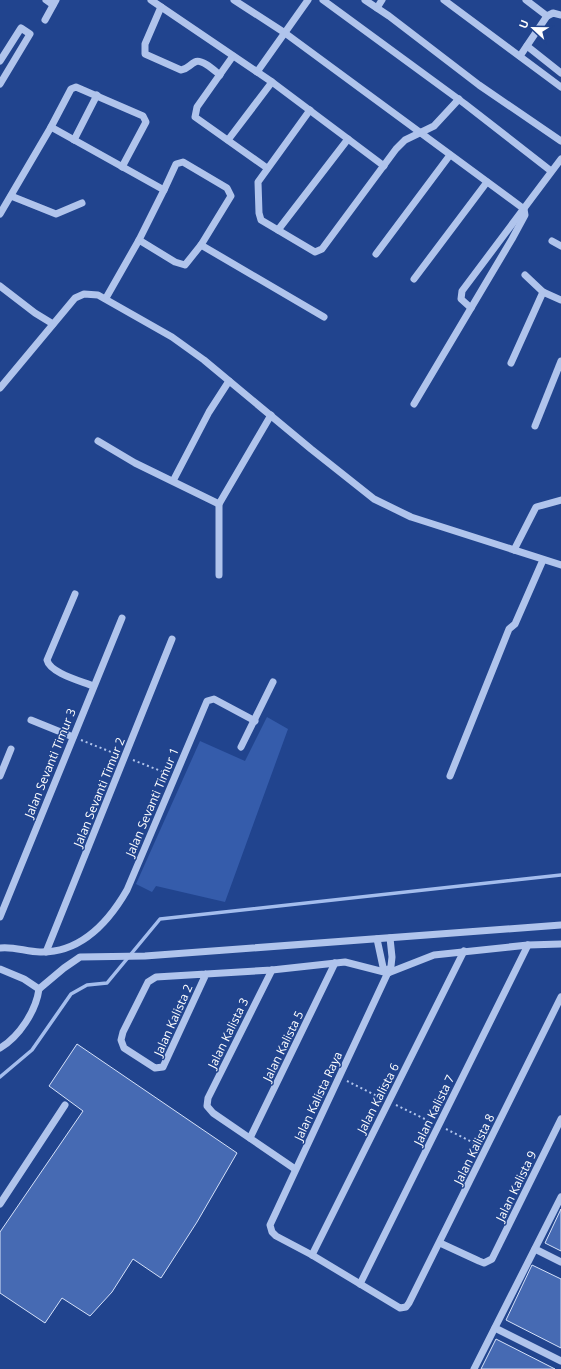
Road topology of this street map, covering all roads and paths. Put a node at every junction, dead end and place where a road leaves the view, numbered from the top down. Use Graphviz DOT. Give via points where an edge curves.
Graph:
graph roads {
  1 [pos="46,0"];
  2 [pos="151,0"];
  3 [pos="234,0"];
  4 [pos="308,0"];
  5 [pos="323,0"];
  6 [pos="365,0"];
  7 [pos="382,0"];
  8 [pos="444,0"];
  9 [pos="526,0"];
  10 [pos="55,2"];
  11 [pos="161,7"];
  12 [pos="377,8"];
  13 [pos="561,15"];
  14 [pos="547,16"];
  15 [pos="45,20"];
  16 [pos="285,33"];
  17 [pos="527,46"];
  18 [pos="233,56"];
  19 [pos="520,56"];
  20 [pos="0,61"];
  21 [pos="257,72"];
  22 [pos="561,73"];
  23 [pos="220,74"];
  24 [pos="272,82"];
  25 [pos="0,84"];
  26 [pos="561,87"];
  27 [pos="97,95"];
  28 [pos="459,99"];
  29 [pos="310,110"];
  30 [pos="50,127"];
  31 [pos="420,133"];
  32 [pos="348,139"];
  33 [pos="74,140"];
  34 [pos="228,140"];
  35 [pos="561,141"];
  36 [pos="450,155"];
  37 [pos="561,159"];
  38 [pos="384,166"];
  39 [pos="122,167"];
  40 [pos="267,168"];
  41 [pos="551,171"];
  42 [pos="487,182"];
  43 [pos="164,190"];
  44 [pos="11,196"];
  45 [pos="82,203"];
  46 [pos="524,209"];
  47 [pos="0,214"];
  48 [pos="278,230"];
  49 [pos="139,240"];
  50 [pos="552,241"];
  51 [pos="201,245"];
  52 [pos="561,246"];
  53 [pos="376,254"];
  54 [pos="525,275"];
  55 [pos="414,279"];
  56 [pos="0,286"];
  57 [pos="543,292"];
  58 [pos="106,298"];
  59 [pos="561,300"];
  60 [pos="471,308"];
  61 [pos="324,318"];
  62 [pos="53,324"];
  63 [pos="561,361"];
  64 [pos="511,363"];
  65 [pos="229,381"];
  66 [pos="0,388"];
  67 [pos="414,404"];
  68 [pos="271,415"];
  69 [pos="535,426"];
  70 [pos="98,440"];
  71 [pos="173,481"];
  72 [pos="561,500"];
  73 [pos="219,504"];
  74 [pos="514,550"];
  75 [pos="543,560"];
  76 [pos="561,565"];
  77 [pos="220,576"];
  78 [pos="75,594"];
  79 [pos="122,618"];
  80 [pos="172,639"];
  81 [pos="273,682"];
  82 [pos="93,686"];
  83 [pos="31,720"];
  84 [pos="255,721"];
  85 [pos="73,737"];
  86 [pos="241,747"];
  87 [pos="11,749"];
  88 [pos="0,776"];
  89 [pos="450,776"];
  90 [pos="0,917"];
  91 [pos="561,925"];
  92 [pos="390,938"];
  93 [pos="377,939"];
  94 [pos="561,944"];
  95 [pos="528,945"];
  96 [pos="0,948"];
  97 [pos="464,951"];
  98 [pos="46,952"];
  99 [pos="335,963"];
  100 [pos="0,969"];
  101 [pos="272,970"];
  102 [pos="388,973"];
  103 [pos="206,974"];
  104 [pos="39,989"];
  105 [pos="561,997"];
  106 [pos="0,1048"];
  107 [pos="339,1078"];
  108 [pos="389,1102"];
  109 [pos="65,1105"];
  110 [pos="561,1119"];
  111 [pos="439,1125"];
  112 [pos="250,1138"];
  113 [pos="486,1148"];
  114 [pos="295,1169"];
  115 [pos="561,1197"];
  116 [pos="0,1204"];
  117 [pos="440,1243"];
  118 [pos="535,1249"];
  119 [pos="312,1255"];
  120 [pos="561,1262"];
  121 [pos="360,1284"];
  122 [pos="495,1328"];
  123 [pos="561,1361"];
  124 [pos="474,1369"];
  1 -- 10 [label="street"];
  2 -- 11 [label="street"];
  3 -- 16 [label="street"];
  4 -- 16 [label="street"];
  5 -- 28 [label="street"];
  6 -- 12 [label="street"];
  7 -- 12 [label="street"];
  8 -- 19 [label="street"];
  9 -- 14 [label="street"];
  10 -- 15 [label="street"];
  11 -- 18 [label="street"];
  11 -- 23 [label="street" via="145,44 145,54 181,70 200,61"];
  12 -- 35 [label="street" via="479,85"];
  13 -- 14 [label="street" via="553,13"];
  14 -- 17 [label="street"];
  16 -- 21 [label="street"];
  16 -- 31 [label="street"];
  17 -- 19 [label="street"];
  17 -- 22 [label="street"];
  18 -- 21 [label="street"];
  18 -- 23 [label="street"];
  19 -- 26 [label="street"];
  20 -- 25 [label="street" via="21,28 30,34"];
  21 -- 24 [label="street"];
  23 -- 34 [label="street" via="194,114"];
  24 -- 29 [label="street"];
  24 -- 34 [label="street"];
  27 -- 30 [label="street" via="78,87 71,89"];
  27 -- 33 [label="street"];
  27 -- 39 [label="street" via="146,118"];
  28 -- 31 [label="street" via="434,126"];
  28 -- 41 [label="street"];
  29 -- 32 [label="street"];
  29 -- 40 [label="street"];
  30 -- 33 [label="street"];
  30 -- 44 [label="street"];
  31 -- 36 [label="street"];
  31 -- 38 [label="street" via="405,140"];
  32 -- 38 [label="street"];
  32 -- 48 [label="street"];
  33 -- 39 [label="street"];
  34 -- 40 [label="street"];
  36 -- 42 [label="street"];
  36 -- 53 [label="street"];
  37 -- 41 [label="street"];
  38 -- 48 [label="street" via="320,251 312,251"];
  39 -- 43 [label="street"];
  40 -- 48 [label="street" via="257,185 259,216"];
  41 -- 46 [label="street"];
  42 -- 46 [label="street"];
  42 -- 55 [label="street"];
  43 -- 49 [label="street"];
  43 -- 51 [label="street" via="176,164 181,161 229,190 229,199"];
  44 -- 45 [label="street" via="56,214"];
  44 -- 47 [label="street"];
  46 -- 60 [label="street" via="526,212 523,220"];
  46 -- 60 [label="street" via="460,294 463,302"];
  49 -- 51 [label="street" via="183,265 188,263"];
  49 -- 58 [label="street"];
  50 -- 52 [label="street"];
  51 -- 61 [label="street"];
  54 -- 57 [label="street"];
  56 -- 62 [label="street" via="35,314"];
  57 -- 59 [label="street"];
  57 -- 64 [label="street"];
  58 -- 62 [label="street" via="91,294 78,296"];
  58 -- 65 [label="street" via="172,337"];
  60 -- 67 [label="street"];
  62 -- 66 [label="street"];
  63 -- 69 [label="street"];
  65 -- 68 [label="street"];
  65 -- 71 [label="street" via="209,412"];
  68 -- 73 [label="street"];
  68 -- 74 [label="street" via="374,499 411,516"];
  70 -- 71 [label="street"];
  71 -- 73 [label="street"];
  72 -- 74 [label="street" via="536,507"];
  73 -- 77 [label="street"];
  74 -- 75 [label="street"];
  75 -- 76 [label="street"];
  75 -- 89 [label="street" via="515,624 509,629"];
  78 -- 82 [label="street" via="47,660 55,670"];
  79 -- 82 [label="street, Jalan Sevanti Timur 3"];
  80 -- 98 [label="street, Jalan Sevanti Timur 2"];
  81 -- 84 [label="street"];
  82 -- 85 [label="street, Jalan Sevanti Timur 3"];
  83 -- 85 [label="street"];
  84 -- 86 [label="street"];
  84 -- 98 [label="street, Jalan Sevanti Timur 1" via="214,699 207,701 127,890 115,911 103,926 81,942"];
  85 -- 90 [label="street, Jalan Sevanti Timur 3"];
  87 -- 88 [label="street"];
  91 -- 92 [label="street"];
  92 -- 93 [label="street"];
  92 -- 102 [label="street, Jalan Kalista Raya" via="392,957"];
  93 -- 102 [label="street" via="383,967"];
  93 -- 104 [label="street" via="145,956 80,957"];
  94 -- 95 [label="street"];
  95 -- 97 [label="street"];
  95 -- 111 [label="street, Jalan Kalista 7"];
  96 -- 98 [label="street"];
  97 -- 102 [label="street" via="434,955"];
  97 -- 108 [label="street, Jalan Kalista 6"];
  99 -- 101 [label="street"];
  99 -- 102 [label="street" via="353,964"];
  99 -- 112 [label="street, Jalan Kalista 5"];
  100 -- 104 [label="street" via="24,979"];
  101 -- 103 [label="street"];
  101 -- 112 [label="street, Jalan Kalista 3" via="208,1098 207,1106 213,1113"];
  102 -- 107 [label="street, Jalan Kalista Raya"];
  103 -- 103 [label="street, Jalan Kalista 2" via="150,979 123,1032 121,1040 124,1048 155,1068 160,1069 165,1065"];
  104 -- 106 [label="street" via="36,1002 22,1027"];
  105 -- 113 [label="street, Jalan Kalista 8"];
  107 -- 108 [label="path"];
  107 -- 114 [label="street, Jalan Kalista Raya"];
  108 -- 111 [label="path"];
  108 -- 119 [label="street, Jalan Kalista 6"];
  109 -- 116 [label="street"];
  110 -- 117 [label="street, Jalan Kalista 9" via="498,1248 488,1262 479,1261"];
  111 -- 113 [label="path"];
  111 -- 121 [label="street, Jalan Kalista 7"];
  112 -- 114 [label="street"];
  113 -- 117 [label="street, Jalan Kalista 8"];
  114 -- 119 [label="street, Jalan Kalista Raya" via="270,1228 276,1236"];
  115 -- 118 [label="street"];
  117 -- 121 [label="street, Jalan Kalista 8" via="409,1303 403,1308 397,1307"];
  118 -- 120 [label="street"];
  118 -- 122 [label="street"];
  119 -- 121 [label="street"];
  122 -- 123 [label="street"];
  122 -- 124 [label="street"];
}
